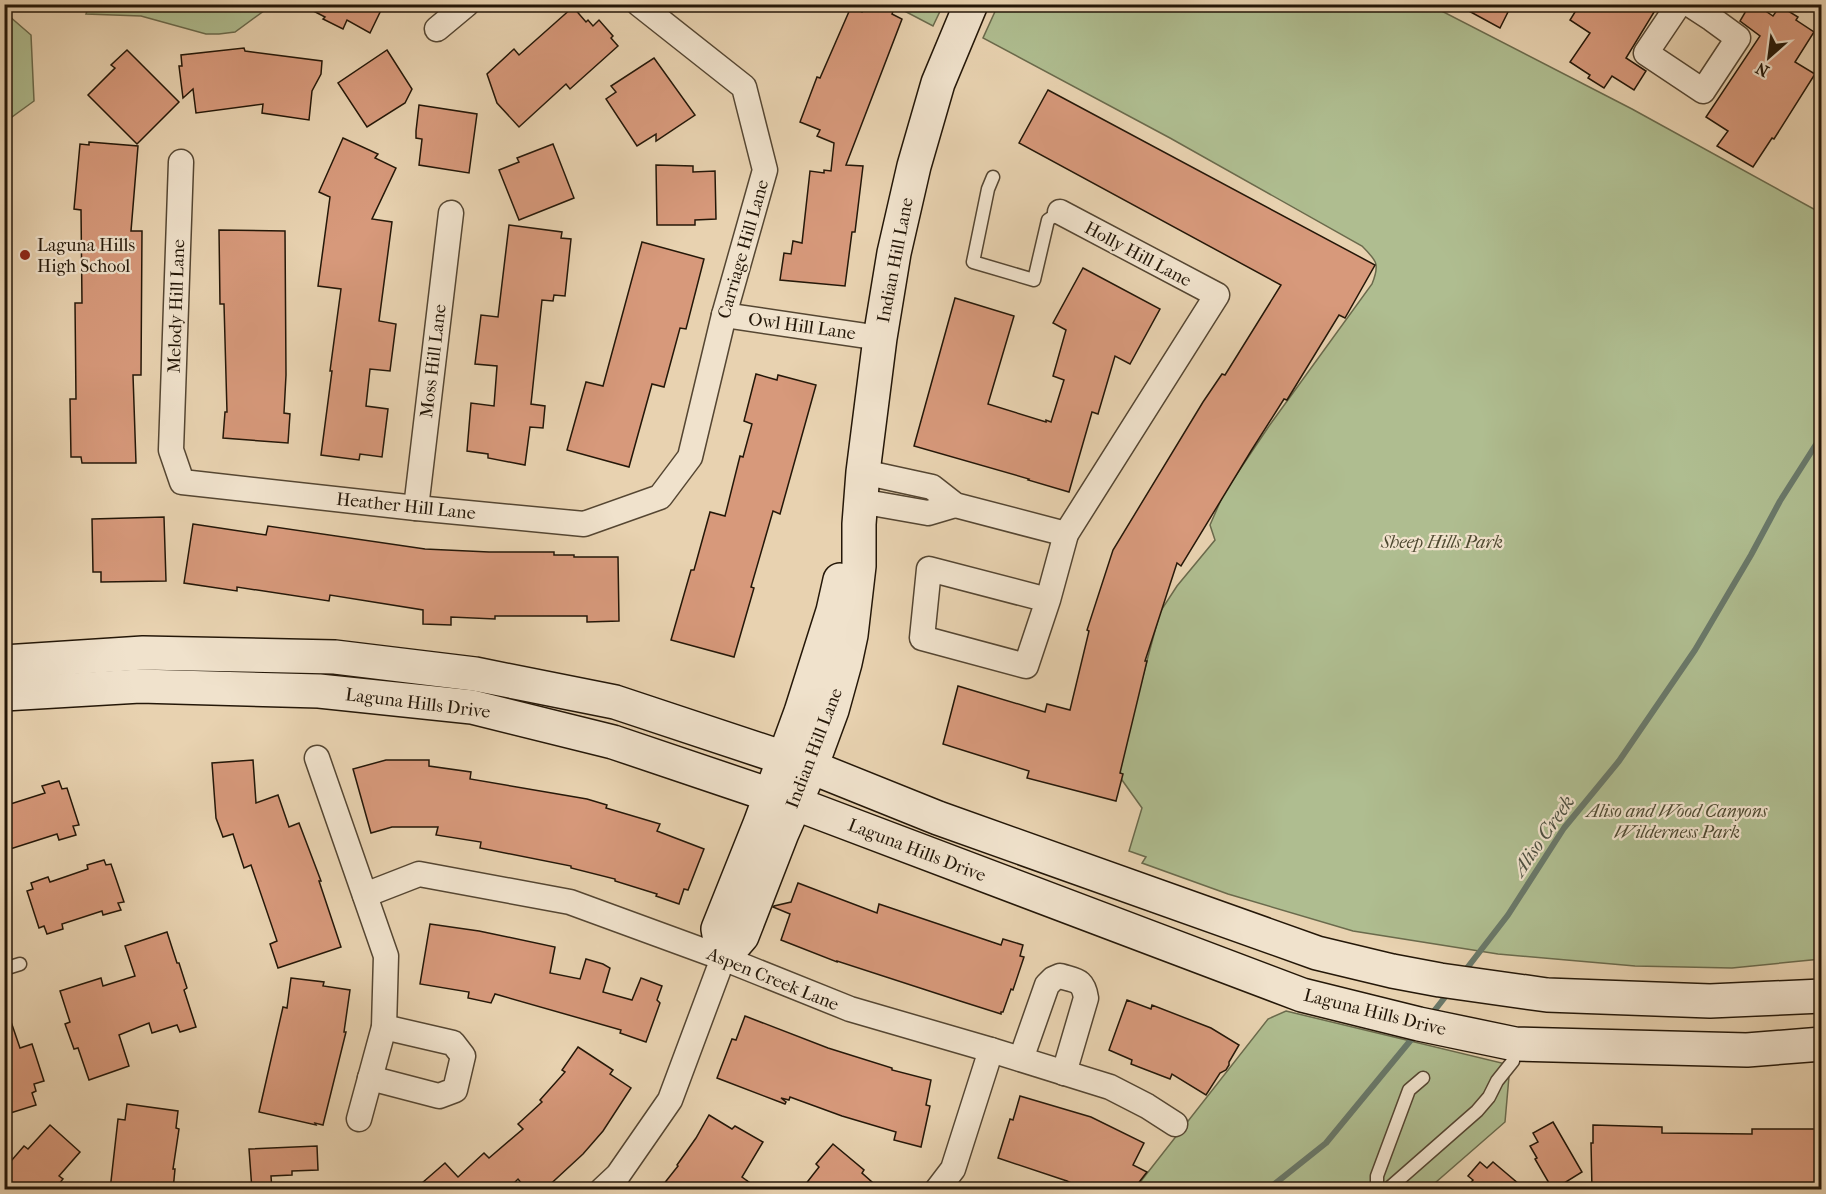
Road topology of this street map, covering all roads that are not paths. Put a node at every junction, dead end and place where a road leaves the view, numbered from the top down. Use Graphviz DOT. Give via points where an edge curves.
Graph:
graph roads {
  1 [pos="467,4"];
  2 [pos="639,4"];
  3 [pos="971,4"];
  4 [pos="1679,4"];
  5 [pos="1689,4"];
  6 [pos="1717,12"];
  7 [pos="437,29"];
  8 [pos="181,162"];
  9 [pos="993,177"];
  10 [pos="1060,212"];
  11 [pos="451,213"];
  12 [pos="724,315"];
  13 [pos="880,338"];
  14 [pos="171,450"];
  15 [pos="660,497"];
  16 [pos="861,499"];
  17 [pos="416,508"];
  18 [pos="1066,534"];
  19 [pos="1048,600"];
  20 [pos="4,662"];
  21 [pos="4,694"];
  22 [pos="317,759"];
  23 [pos="797,762"];
  24 [pos="782,799"];
  25 [pos="364,895"];
  26 [pos="723,958"];
  27 [pos="20,964"];
  28 [pos="4,969"];
  29 [pos="1821,996"];
  30 [pos="384,1027"];
  31 [pos="1509,1043"];
  32 [pos="1821,1044"];
  33 [pos="992,1050"];
  34 [pos="1021,1059"];
  35 [pos="1064,1073"];
  36 [pos="370,1078"];
  37 [pos="1423,1078"];
  38 [pos="359,1119"];
  39 [pos="1175,1124"];
  40 [pos="602,1190"];
  41 [pos="937,1190"];
  42 [pos="1377,1190"];
  43 [pos="1387,1190"];
  1 -- 7 [label="street"];
  2 -- 12 [label="street, Carriage Hill Lane" via="744,87 765,170"];
  3 -- 13 [label="main road, Indian Hill Lane" via="938,83 914,166"];
  4 -- 6 [label="street" via="1646,53 1703,91 1738,38"];
  5 -- 6 [label="street"];
  8 -- 14 [label="street, Melody Hill Lane"];
  9 -- 10 [label="lane" via="974,262 1034,280 1048,220"];
  10 -- 18 [label="street, Holly Hill Lane" via="1217,295"];
  11 -- 17 [label="street, Moss Hill Lane"];
  12 -- 13 [label="street, Owl Hill Lane"];
  12 -- 15 [label="street, Carriage Hill Lane" via="690,457"];
  13 -- 16 [label="main road, Indian Hill Lane"];
  14 -- 17 [label="street, Heather Hill Lane" via="182,482"];
  15 -- 17 [label="street, Heather Hill Lane" via="584,524"];
  16 -- 18 [label="street" via="932,487 955,505"];
  16 -- 23 [label="main road, Indian Hill Lane" via="851,635 832,710"];
  18 -- 19 [label="street"];
  19 -- 19 [label="street" via="929,569 922,638 1026,666"];
  20 -- 23 [label="main road, Laguna Hills Drive" via="143,653 335,657 475,674 615,702"];
  21 -- 24 [label="main road, Laguna Hills Drive" via="140,686 319,691 472,707 613,742"];
  22 -- 25 [label="street"];
  23 -- 24 [label="main road, Indian Hill Lane"];
  23 -- 29 [label="main road, Laguna Hills Drive" via="938,818 1351,962 1440,981 1548,995 1710,1001"];
  24 -- 26 [label="main road, Indian Hill Lane" via="742,936"];
  24 -- 31 [label="main road, Laguna Hills Drive" via="1302,995"];
  25 -- 26 [label="street, Aspen Creek Lane" via="419,874 570,902"];
  25 -- 30 [label="street" via="386,956"];
  26 -- 33 [label="street, Aspen Creek Lane" via="850,1009"];
  26 -- 40 [label="street, Indian Hill Lane" via="670,1100 618,1175"];
  27 -- 28 [label="lane"];
  30 -- 36 [label="street"];
  30 -- 36 [label="street" via="453,1043 463,1056 455,1090 440,1096"];
  31 -- 32 [label="main road, Laguna Hills Drive" via="1747,1050"];
  31 -- 43 [label="lane" via="1513,1061 1489,1097"];
  33 -- 34 [label="street, Aspen Creek Lane"];
  33 -- 41 [label="street" via="953,1169"];
  34 -- 35 [label="street, Aspen Creek Lane"];
  34 -- 35 [label="street" via="1047,985 1059,976 1080,982 1086,998"];
  35 -- 39 [label="street, Aspen Creek Lane" via="1110,1088"];
  36 -- 38 [label="street"];
  37 -- 42 [label="lane" via="1408,1090 1377,1176"];
}
